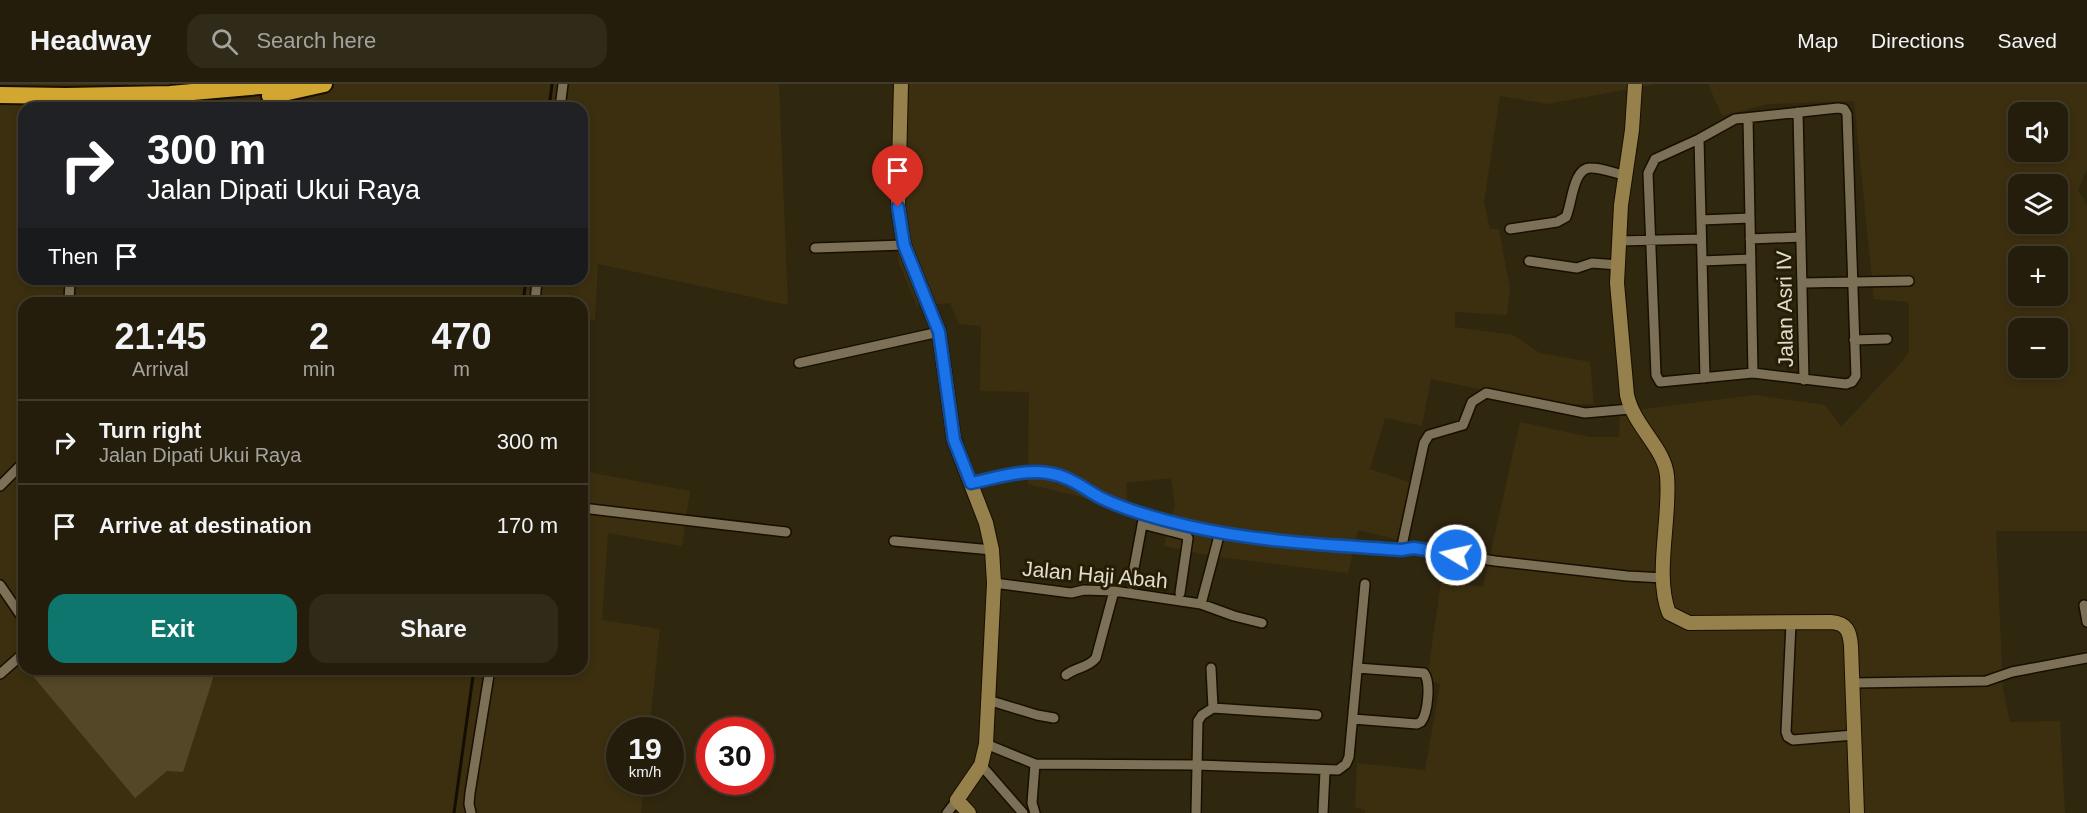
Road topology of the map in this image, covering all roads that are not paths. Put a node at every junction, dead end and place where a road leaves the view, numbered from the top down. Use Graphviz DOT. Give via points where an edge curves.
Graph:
graph roads {
  1 [pos="282,84"];
  2 [pos="324,84"];
  3 [pos="563,84"];
  4 [pos="901,84"];
  5 [pos="1635,84"];
  6 [pos="170,94"];
  7 [pos="0,95"];
  8 [pos="66,102"];
  9 [pos="138,102"];
  10 [pos="561,102"];
  11 [pos="1798,112"];
  12 [pos="1748,118"];
  13 [pos="1699,139"];
  14 [pos="1624,175"];
  15 [pos="1750,218"];
  16 [pos="1701,220"];
  17 [pos="1510,229"];
  18 [pos="1801,237"];
  19 [pos="1701,239"];
  20 [pos="1750,239"];
  21 [pos="1619,241"];
  22 [pos="1650,241"];
  23 [pos="904,245"];
  24 [pos="815,248"];
  25 [pos="1751,259"];
  26 [pos="1529,261"];
  27 [pos="1702,261"];
  28 [pos="1618,265"];
  29 [pos="1909,281"];
  30 [pos="1852,282"];
  31 [pos="1802,283"];
  32 [pos="939,332"];
  33 [pos="1887,339"];
  34 [pos="1854,340"];
  35 [pos="799,363"];
  36 [pos="1753,373"];
  37 [pos="1705,378"];
  38 [pos="1804,380"];
  39 [pos="1630,409"];
  40 [pos="18,468"];
  41 [pos="971,483"];
  42 [pos="0,486"];
  43 [pos="588,509"];
  44 [pos="1143,519"];
  45 [pos="786,532"];
  46 [pos="1220,532"];
  47 [pos="894,541"];
  48 [pos="992,550"];
  49 [pos="1401,550"];
  50 [pos="1664,578"];
  51 [pos="994,583"];
  52 [pos="1131,584"];
  53 [pos="1365,584"];
  54 [pos="0,585"];
  55 [pos="1114,591"];
  56 [pos="1180,593"];
  57 [pos="1201,604"];
  58 [pos="2084,605"];
  59 [pos="18,611"];
  60 [pos="1262,622"];
  61 [pos="2087,622"];
  62 [pos="1791,623"];
  63 [pos="18,658"];
  64 [pos="2087,658"];
  65 [pos="1211,668"];
  66 [pos="1357,668"];
  67 [pos="0,674"];
  68 [pos="489,675"];
  69 [pos="1066,675"];
  70 [pos="1853,683"];
  71 [pos="988,700"];
  72 [pos="1213,708"];
  73 [pos="1317,715"];
  74 [pos="1054,718"];
  75 [pos="1353,719"];
  76 [pos="1854,735"];
  77 [pos="986,744"];
  78 [pos="1035,764"];
  79 [pos="981,765"];
  80 [pos="1197,765"];
  81 [pos="1325,771"];
  82 [pos="957,800"];
  83 [pos="471,813"];
  84 [pos="947,813"];
  85 [pos="969,813"];
  86 [pos="1023,813"];
  87 [pos="1035,813"];
  88 [pos="1196,813"];
  89 [pos="1323,813"];
  90 [pos="1857,813"];
  1 -- 6 [label="highway"];
  2 -- 6 [label="highway" via="277,95 211,102"];
  3 -- 10 [label="street"];
  4 -- 23 [label="street" via="898,207"];
  5 -- 14 [label="street"];
  6 -- 9 [label="highway"];
  7 -- 8 [label="highway"];
  8 -- 9 [label="highway"];
  11 -- 12 [label="street"];
  11 -- 18 [label="street, Jalan Asri IV"];
  11 -- 30 [label="street" via="1838,108 1847,114"];
  12 -- 13 [label="street" via="1735,119"];
  12 -- 15 [label="street"];
  13 -- 16 [label="street"];
  13 -- 22 [label="street" via="1655,159 1649,167"];
  14 -- 17 [label="street" via="1586,168 1578,176 1566,217 1557,222"];
  14 -- 21 [label="street"];
  15 -- 16 [label="street"];
  15 -- 20 [label="street"];
  16 -- 19 [label="street"];
  18 -- 20 [label="street"];
  18 -- 31 [label="street, Jalan Asri IV"];
  19 -- 22 [label="street"];
  19 -- 27 [label="street"];
  20 -- 25 [label="street"];
  21 -- 22 [label="street"];
  21 -- 28 [label="street"];
  22 -- 37 [label="street" via="1657,380"];
  23 -- 24 [label="street"];
  23 -- 32 [label="street"];
  25 -- 27 [label="street"];
  25 -- 36 [label="street"];
  26 -- 28 [label="street" via="1577,268 1592,263"];
  27 -- 37 [label="street"];
  28 -- 39 [label="street"];
  29 -- 30 [label="street"];
  30 -- 31 [label="street"];
  30 -- 34 [label="street"];
  31 -- 38 [label="street, Jalan Asri IV"];
  32 -- 35 [label="street"];
  32 -- 41 [label="street" via="954,440"];
  33 -- 34 [label="street"];
  34 -- 38 [label="street" via="1856,376 1852,382"];
  36 -- 37 [label="street"];
  36 -- 38 [label="street"];
  39 -- 49 [label="street" via="1585,413 1486,393 1472,402 1463,425 1429,435 1424,443"];
  39 -- 50 [label="street" via="1664,461 1668,478"];
  40 -- 42 [label="street"];
  41 -- 44 [label="street" via="1031,471 1047,472 1065,477"];
  41 -- 48 [label="street"];
  43 -- 45 [label="street"];
  44 -- 46 [label="street"];
  44 -- 52 [label="street"];
  44 -- 56 [label="street" via="1188,538"];
  46 -- 49 [label="street"];
  46 -- 57 [label="street"];
  47 -- 48 [label="street"];
  48 -- 51 [label="street"];
  49 -- 50 [label="street" via="1414,548 1495,561"];
  50 -- 62 [label="street" via="1669,613 1689,623"];
  51 -- 55 [label="street, Jalan Haji Abah" via="1056,592"];
  51 -- 71 [label="street"];
  53 -- 66 [label="street"];
  54 -- 59 [label="street"];
  55 -- 57 [label="street, Jalan Haji Abah"];
  55 -- 69 [label="street" via="1096,658"];
  57 -- 60 [label="street, Jalan Haji Abah"];
  58 -- 61 [label="street"];
  62 -- 70 [label="street" via="1837,622 1847,628"];
  62 -- 76 [label="street" via="1788,737 1793,740"];
  63 -- 67 [label="street"];
  64 -- 70 [label="street" via="2012,672 1986,681"];
  65 -- 72 [label="street"];
  66 -- 75 [label="street"];
  66 -- 75 [label="street" via="1424,673 1425,714 1417,724"];
  68 -- 83 [label="street" via="470,794"];
  70 -- 76 [label="street"];
  71 -- 74 [label="street"];
  71 -- 77 [label="street"];
  72 -- 73 [label="street"];
  72 -- 80 [label="street" via="1198,721"];
  75 -- 81 [label="street" via="1346,764 1338,770"];
  76 -- 90 [label="street"];
  77 -- 78 [label="street"];
  77 -- 79 [label="street"];
  78 -- 80 [label="street"];
  78 -- 87 [label="street"];
  79 -- 82 [label="street"];
  79 -- 86 [label="street"];
  80 -- 81 [label="street"];
  80 -- 88 [label="street"];
  81 -- 89 [label="street"];
  82 -- 84 [label="street"];
  82 -- 85 [label="street"];
}
